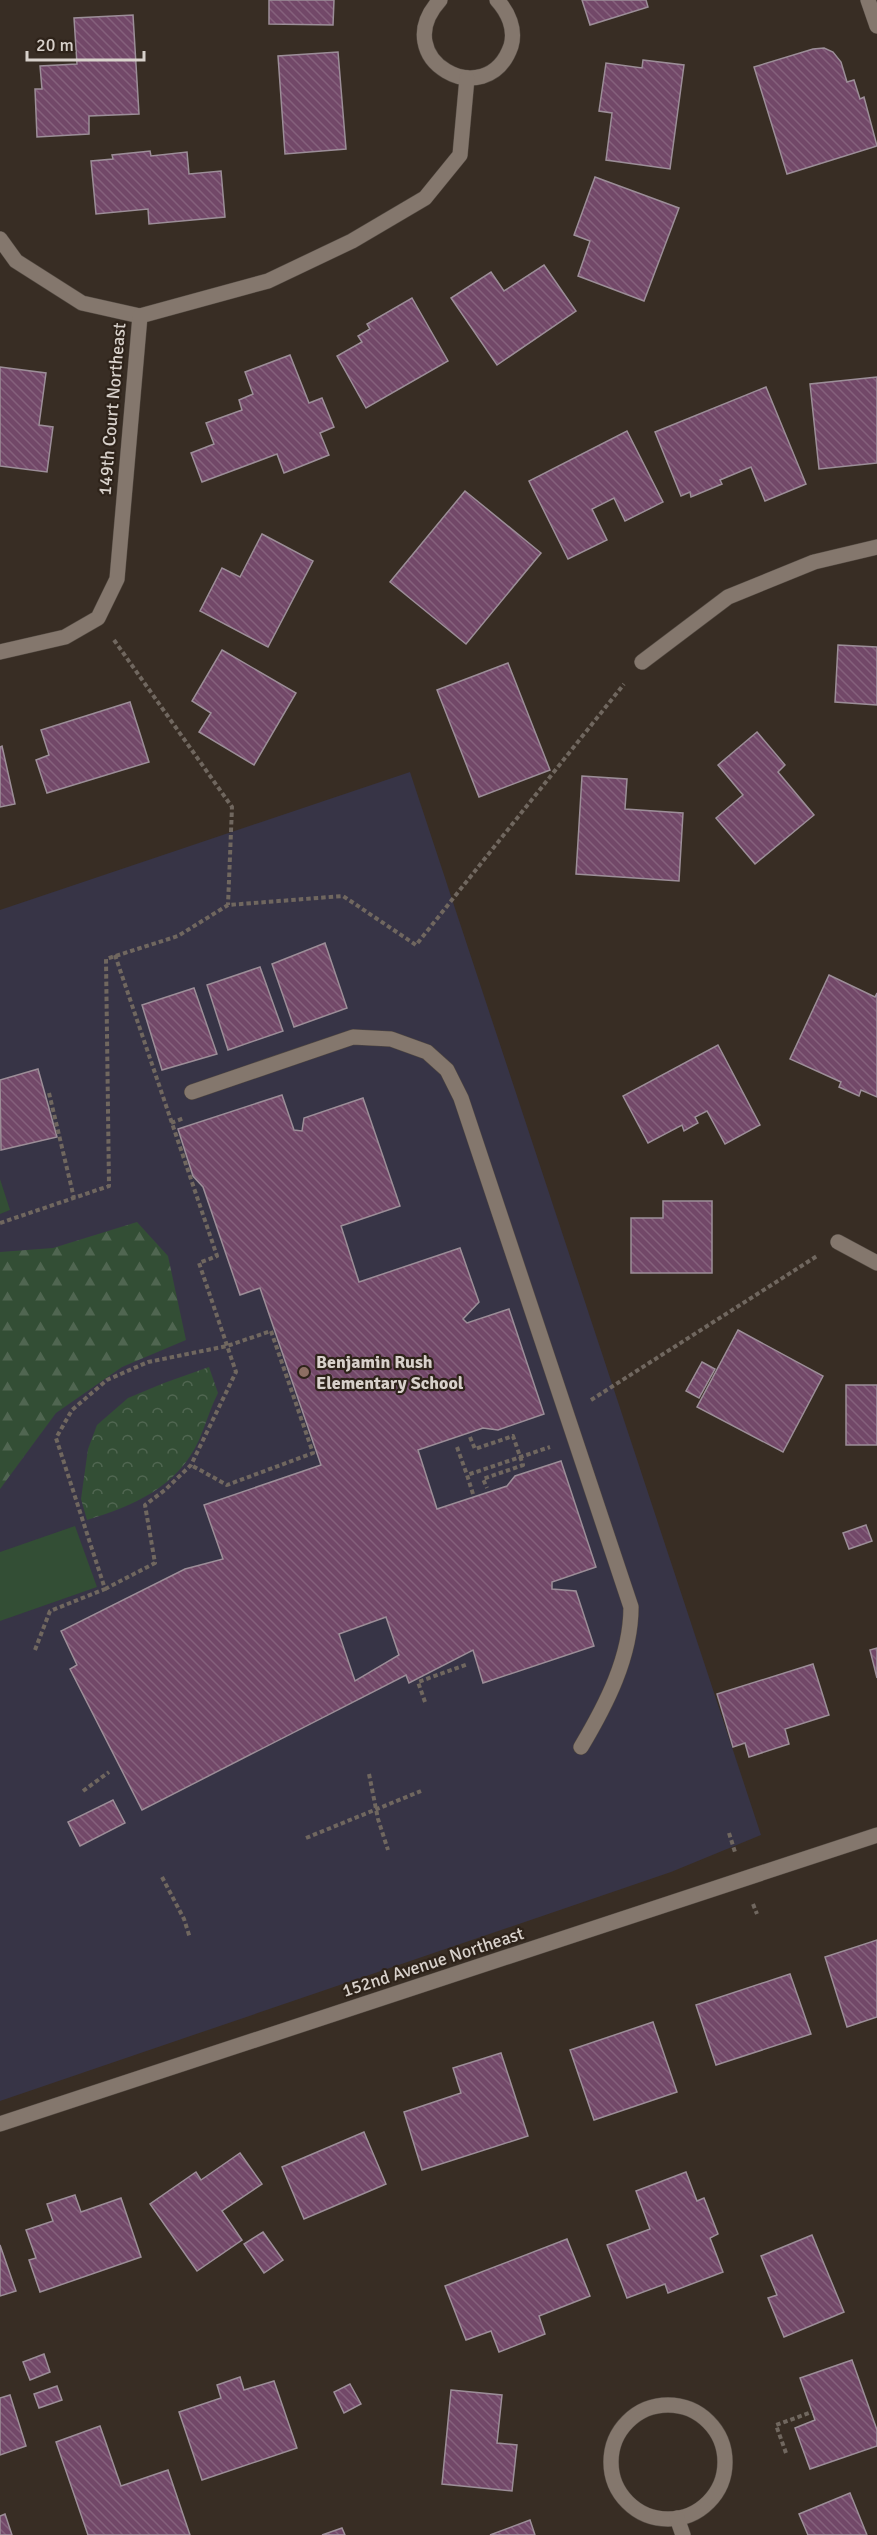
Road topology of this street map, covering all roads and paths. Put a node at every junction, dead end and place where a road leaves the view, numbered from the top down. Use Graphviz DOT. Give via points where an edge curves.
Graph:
graph roads {
  1 [pos="440,0"];
  2 [pos="497,0"];
  3 [pos="868,0"];
  4 [pos="877,26"];
  5 [pos="467,78"];
  6 [pos="0,239"];
  7 [pos="140,316"];
  8 [pos="877,547"];
  9 [pos="98,618"];
  10 [pos="0,652"];
  11 [pos="642,662"];
  12 [pos="228,905"];
  13 [pos="115,955"];
  14 [pos="192,1092"];
  15 [pos="49,1093"];
  16 [pos="74,1198"];
  17 [pos="0,1223"];
  18 [pos="838,1242"];
  19 [pos="877,1263"];
  20 [pos="227,1346"];
  21 [pos="594,1410"];
  22 [pos="470,1437"];
  23 [pos="557,1445"];
  24 [pos="457,1447"];
  25 [pos="520,1457"];
  26 [pos="190,1465"];
  27 [pos="467,1475"];
  28 [pos="487,1488"];
  29 [pos="473,1494"];
  30 [pos="105,1589"];
  31 [pos="35,1650"];
  32 [pos="468,1665"];
  33 [pos="424,1702"];
  34 [pos="581,1747"];
  35 [pos="109,1772"];
  36 [pos="369,1774"];
  37 [pos="83,1791"];
  38 [pos="421,1791"];
  39 [pos="376,1809"];
  40 [pos="729,1833"];
  41 [pos="877,1835"];
  42 [pos="306,1838"];
  43 [pos="388,1850"];
  44 [pos="737,1857"];
  45 [pos="162,1877"];
  46 [pos="190,1938"];
  47 [pos="0,2124"];
  48 [pos="812,2412"];
  49 [pos="786,2453"];
  50 [pos="677,2518"];
  51 [pos="683,2535"];
  1 -- 5 [label="street" via="430,10 425,24 426,47 438,67"];
  2 -- 5 [label="street" via="512,27 512,43 496,69"];
  3 -- 4 [label="street"];
  5 -- 7 [label="street, 149th Court Northeast" via="460,155 425,198 352,241 268,280"];
  6 -- 7 [label="street" via="16,261 82,303"];
  7 -- 9 [label="street, 149th Court Northeast" via="117,579"];
  8 -- 11 [label="street" via="814,562 728,597"];
  9 -- 10 [label="street" via="65,637"];
  9 -- 12 [label="path" via="232,807"];
  11 -- 12 [label="path" via="416,945 343,896"];
  12 -- 13 [label="path" via="178,936"];
  13 -- 16 [label="path" via="106,959 109,1186"];
  13 -- 20 [label="path" via="217,1256 199,1263"];
  14 -- 34 [label="street" via="353,1037 391,1039 428,1052 447,1070 460,1098 631,1607 631,1629 619,1671"];
  15 -- 16 [label="path"];
  16 -- 17 [label="path"];
  18 -- 19 [label="street"];
  18 -- 21 [label="path" via="591,1400"];
  20 -- 26 [label="path" via="236,1372"];
  20 -- 26 [label="path" via="271,1331 313,1453 227,1485"];
  20 -- 30 [label="path" via="148,1362 108,1380 72,1410 56,1438"];
  22 -- 25 [label="path" via="475,1449 513,1436"];
  23 -- 25 [label="path"];
  24 -- 27 [label="path"];
  25 -- 27 [label="path"];
  25 -- 28 [label="path" via="523,1465 483,1479"];
  26 -- 30 [label="path" via="145,1505 154,1563"];
  27 -- 29 [label="path"];
  30 -- 31 [label="path" via="50,1611"];
  32 -- 33 [label="path" via="418,1682"];
  35 -- 37 [label="path"];
  36 -- 39 [label="path"];
  38 -- 39 [label="path"];
  39 -- 42 [label="path"];
  39 -- 43 [label="path"];
  40 -- 44 [label="path"];
  41 -- 47 [label="street, 152nd Avenue Northeast"];
  45 -- 46 [label="path"];
  48 -- 49 [label="path" via="776,2425"];
  50 -- 50 [label="street" via="703,2508 716,2493 724,2475 726,2456 710,2422 678,2405 659,2405 627,2421 616,2437 611,2473 618,2491 631,2506 648,2516"];
  50 -- 51 [label="street"];
}
